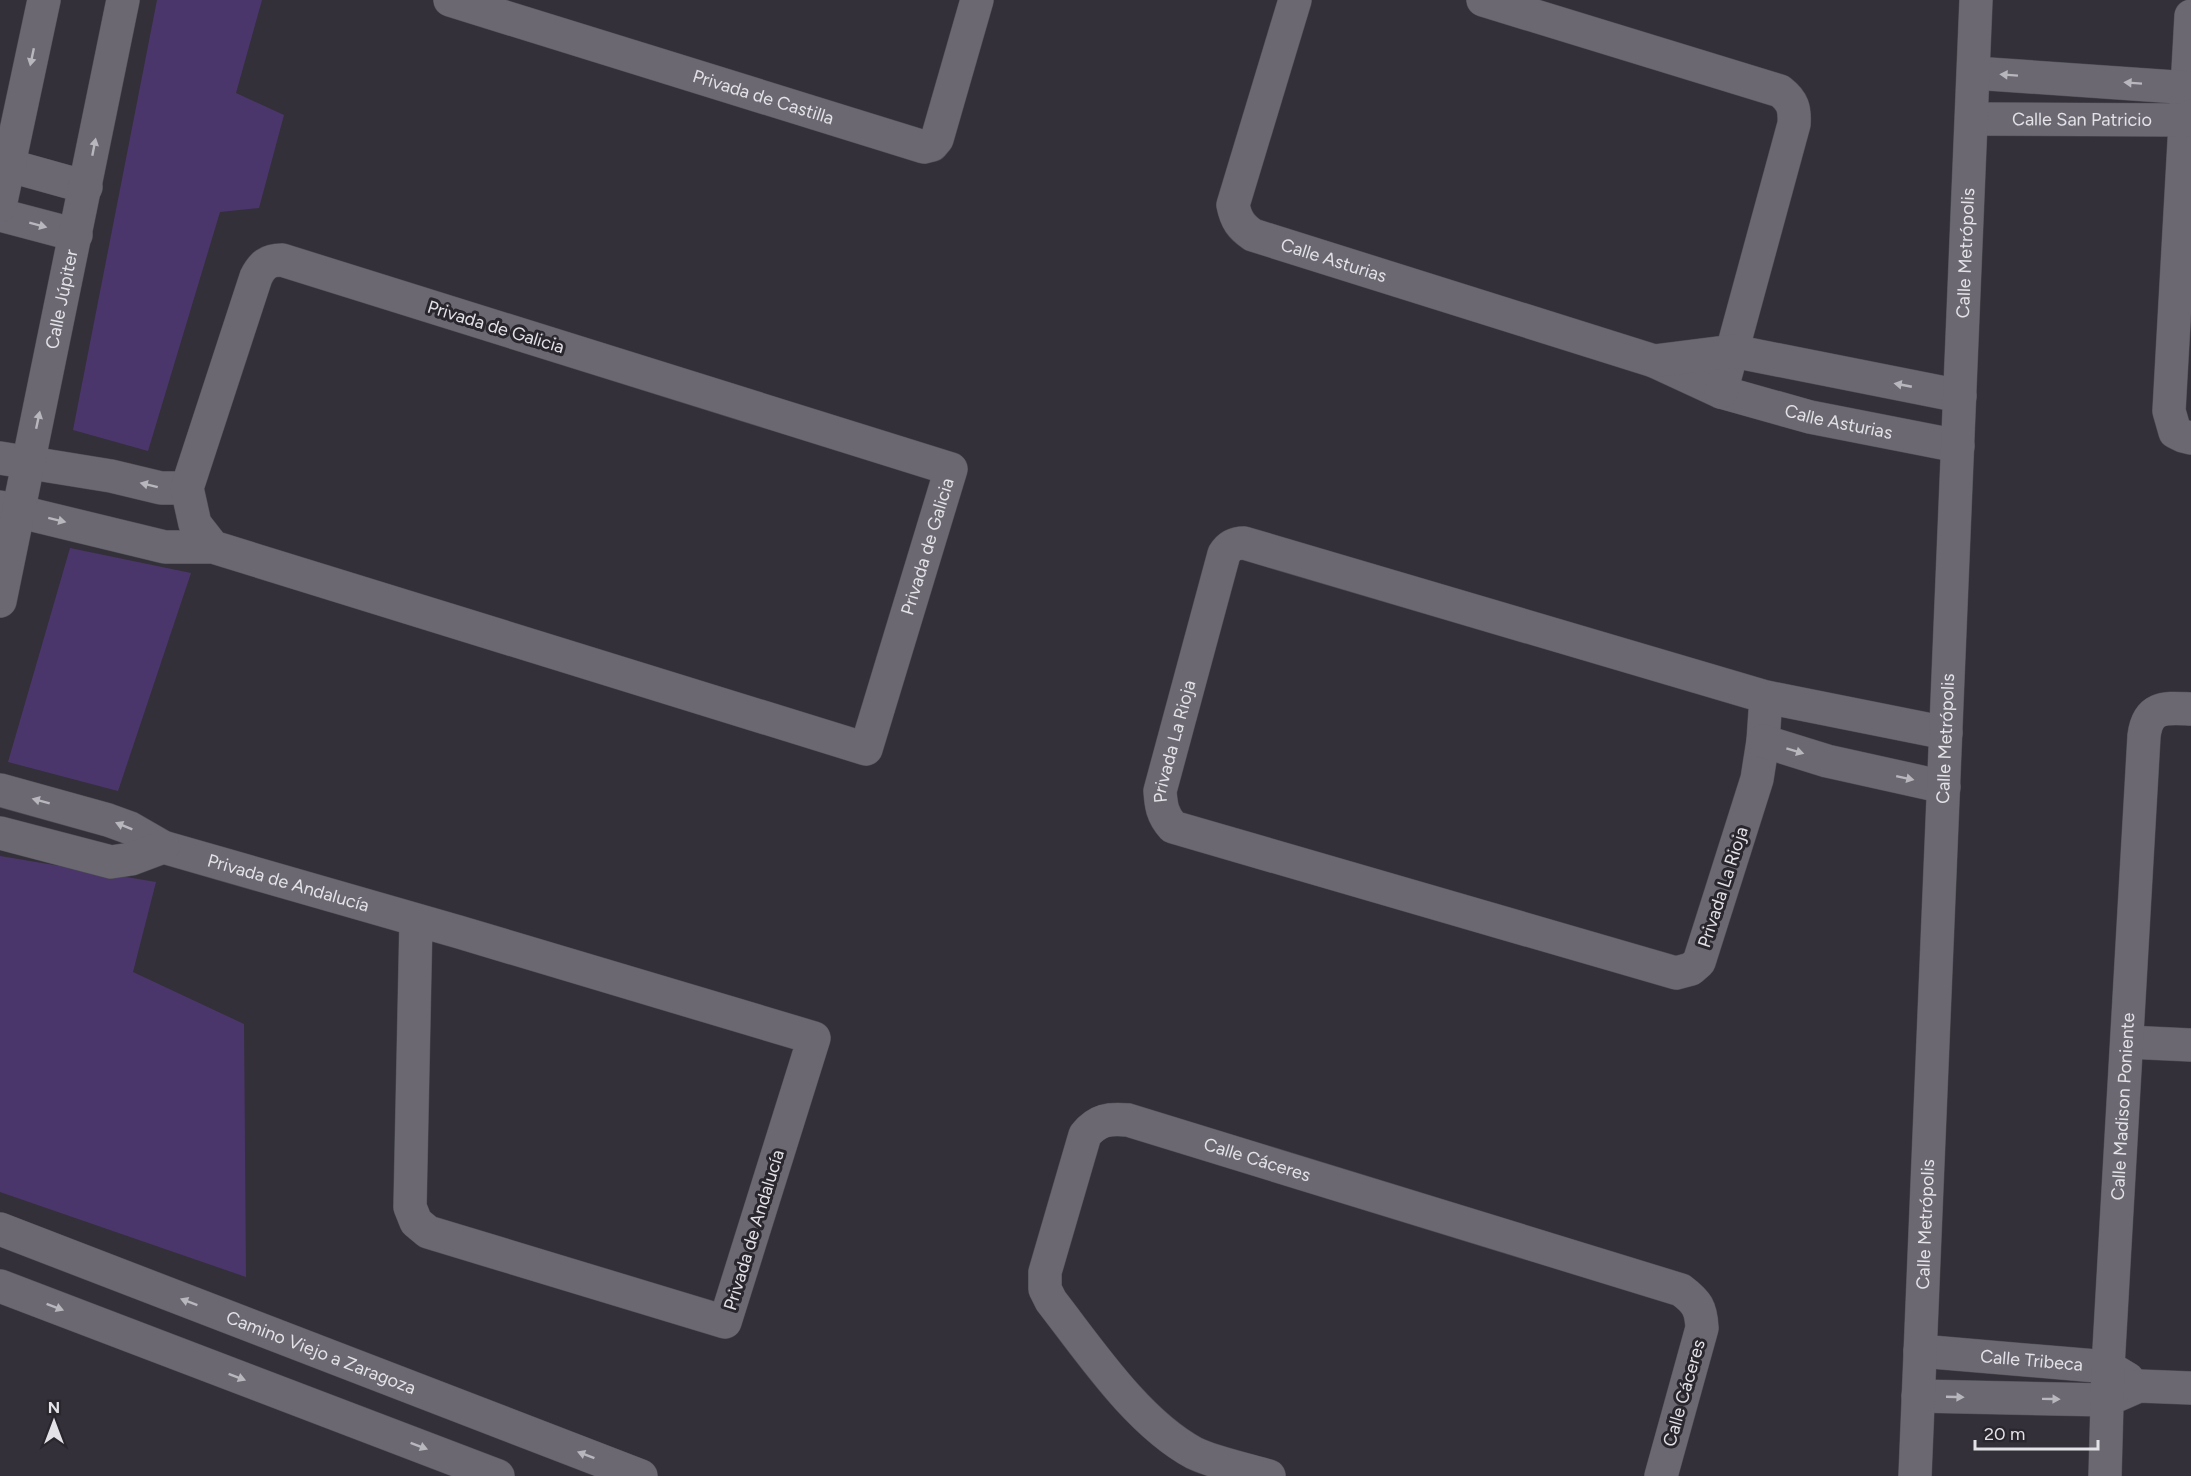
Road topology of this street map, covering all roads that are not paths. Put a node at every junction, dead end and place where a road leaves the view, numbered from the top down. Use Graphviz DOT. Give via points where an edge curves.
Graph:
graph roads {
  1 [pos="44,0"];
  2 [pos="123,0"];
  3 [pos="450,0"];
  4 [pos="977,0"];
  5 [pos="1295,0"];
  6 [pos="1483,0"];
  7 [pos="1976,0"];
  8 [pos="2191,16"];
  9 [pos="1974,73"];
  10 [pos="2189,102"];
  11 [pos="1972,119"];
  12 [pos="4,164"];
  13 [pos="86,187"];
  14 [pos="0,206"];
  15 [pos="0,214"];
  16 [pos="76,235"];
  17 [pos="1732,351"];
  18 [pos="1654,361"];
  19 [pos="1722,392"];
  20 [pos="1960,396"];
  21 [pos="2191,438"];
  22 [pos="1958,446"];
  23 [pos="14,460"];
  24 [pos="187,488"];
  25 [pos="9,509"];
  26 [pos="213,547"];
  27 [pos="0,601"];
  28 [pos="1766,698"];
  29 [pos="2191,709"];
  30 [pos="1866,717"];
  31 [pos="1946,733"];
  32 [pos="1763,741"];
  33 [pos="1857,768"];
  34 [pos="1944,787"];
  35 [pos="0,790"];
  36 [pos="0,833"];
  37 [pos="163,847"];
  38 [pos="416,920"];
  39 [pos="2127,1042"];
  40 [pos="2191,1045"];
  41 [pos="0,1229"];
  42 [pos="0,1286"];
  43 [pos="1920,1351"];
  44 [pos="2108,1367"];
  45 [pos="2139,1386"];
  46 [pos="2191,1388"];
  47 [pos="1918,1396"];
  48 [pos="2107,1400"];
  49 [pos="498,1476"];
  50 [pos="641,1476"];
  51 [pos="1269,1476"];
  52 [pos="1661,1476"];
  53 [pos="1915,1476"];
  54 [pos="2106,1476"];
  1 -- 12 [label="street, one-way"];
  13 -- 2 [label="street, Calle Júpiter, one-way"];
  3 -- 4 [label="street, Privada de Castilla" via="924,147 937,139"];
  5 -- 18 [label="street, Calle Asturias" via="1235,196 1233,205 1242,228 1253,235"];
  6 -- 17 [label="street" via="1780,91 1791,100 1794,124"];
  7 -- 9 [label="street, Calle Metrópolis"];
  8 -- 10 [label="street"];
  10 -- 9 [label="street, Calle San Patricio, one-way"];
  9 -- 11 [label="street, Calle Metrópolis"];
  10 -- 11 [label="street, Calle San Patricio"];
  10 -- 21 [label="street" via="2169,411 2175,432"];
  11 -- 20 [label="street, Calle Metrópolis"];
  12 -- 13 [label="street"];
  12 -- 14 [label="street"];
  13 -- 16 [label="street, Calle Júpiter"];
  15 -- 16 [label="street, one-way"];
  23 -- 16 [label="street, Calle Júpiter, one-way"];
  17 -- 18 [label="street, Calle Asturias"];
  17 -- 19 [label="street"];
  20 -- 17 [label="street, Calle Asturias, one-way"];
  18 -- 19 [label="street, Calle Asturias"];
  19 -- 22 [label="street, Calle Asturias" via="1810,417"];
  20 -- 22 [label="street, Calle Metrópolis"];
  22 -- 31 [label="street, Calle Metrópolis"];
  24 -- 23 [label="street, one-way" via="161,488"];
  23 -- 25 [label="street, Calle Júpiter"];
  24 -- 26 [label="street" via="195,524"];
  24 -- 26 [label="street, Privada de Galicia" via="256,277 262,266 272,260 951,469 866,749"];
  25 -- 26 [label="street, Privada de Galicia, one-way" via="165,547"];
  25 -- 27 [label="street, Calle Júpiter"];
  28 -- 30 [label="street, Privada La Rioja"];
  28 -- 32 [label="street, Privada La Rioja"];
  28 -- 32 [label="street, Privada La Rioja" via="1235,543 1224,554 1160,791 1161,807 1173,827 1676,973 1699,962 1757,779"];
  29 -- 39 [label="street, Calle Madison Poniente" via="2154,712 2146,723"];
  30 -- 31 [label="street, Privada La Rioja"];
  30 -- 33 [label="street"];
  31 -- 34 [label="street, Calle Metrópolis"];
  32 -- 33 [label="street, one-way"];
  33 -- 34 [label="street, one-way"];
  34 -- 43 [label="street, Calle Metrópolis"];
  37 -- 35 [label="street, Privada de Andalucía, one-way" via="108,820"];
  36 -- 37 [label="street" via="111,862"];
  37 -- 38 [label="street, Privada de Andalucía"];
  38 -- 38 [label="street, Privada de Andalucía" via="814,1038 725,1322 428,1232 416,1222 410,1207"];
  39 -- 40 [label="street"];
  39 -- 44 [label="street, Calle Madison Poniente"];
  50 -- 41 [label="street, Camino Viejo a Zaragoza, one-way"];
  42 -- 49 [label="street, one-way"];
  43 -- 44 [label="street, Calle Tribeca"];
  43 -- 47 [label="street, Calle Metrópolis"];
  44 -- 45 [label="street, Calle Tribeca"];
  44 -- 48 [label="street, Calle Madison Poniente"];
  45 -- 46 [label="street, Calle Tribeca"];
  45 -- 48 [label="street, Calle Tribeca"];
  47 -- 48 [label="street, Calle Tribeca, one-way"];
  47 -- 53 [label="street, Calle Metrópolis"];
  48 -- 54 [label="street, Calle Madison Poniente"];
  51 -- 52 [label="street, Calle Cáceres" via="1195,1454 1159,1429 1117,1385 1045,1289 1045,1272 1085,1135 1104,1120 1128,1120 1681,1290 1701,1311 1702,1328"];
}
